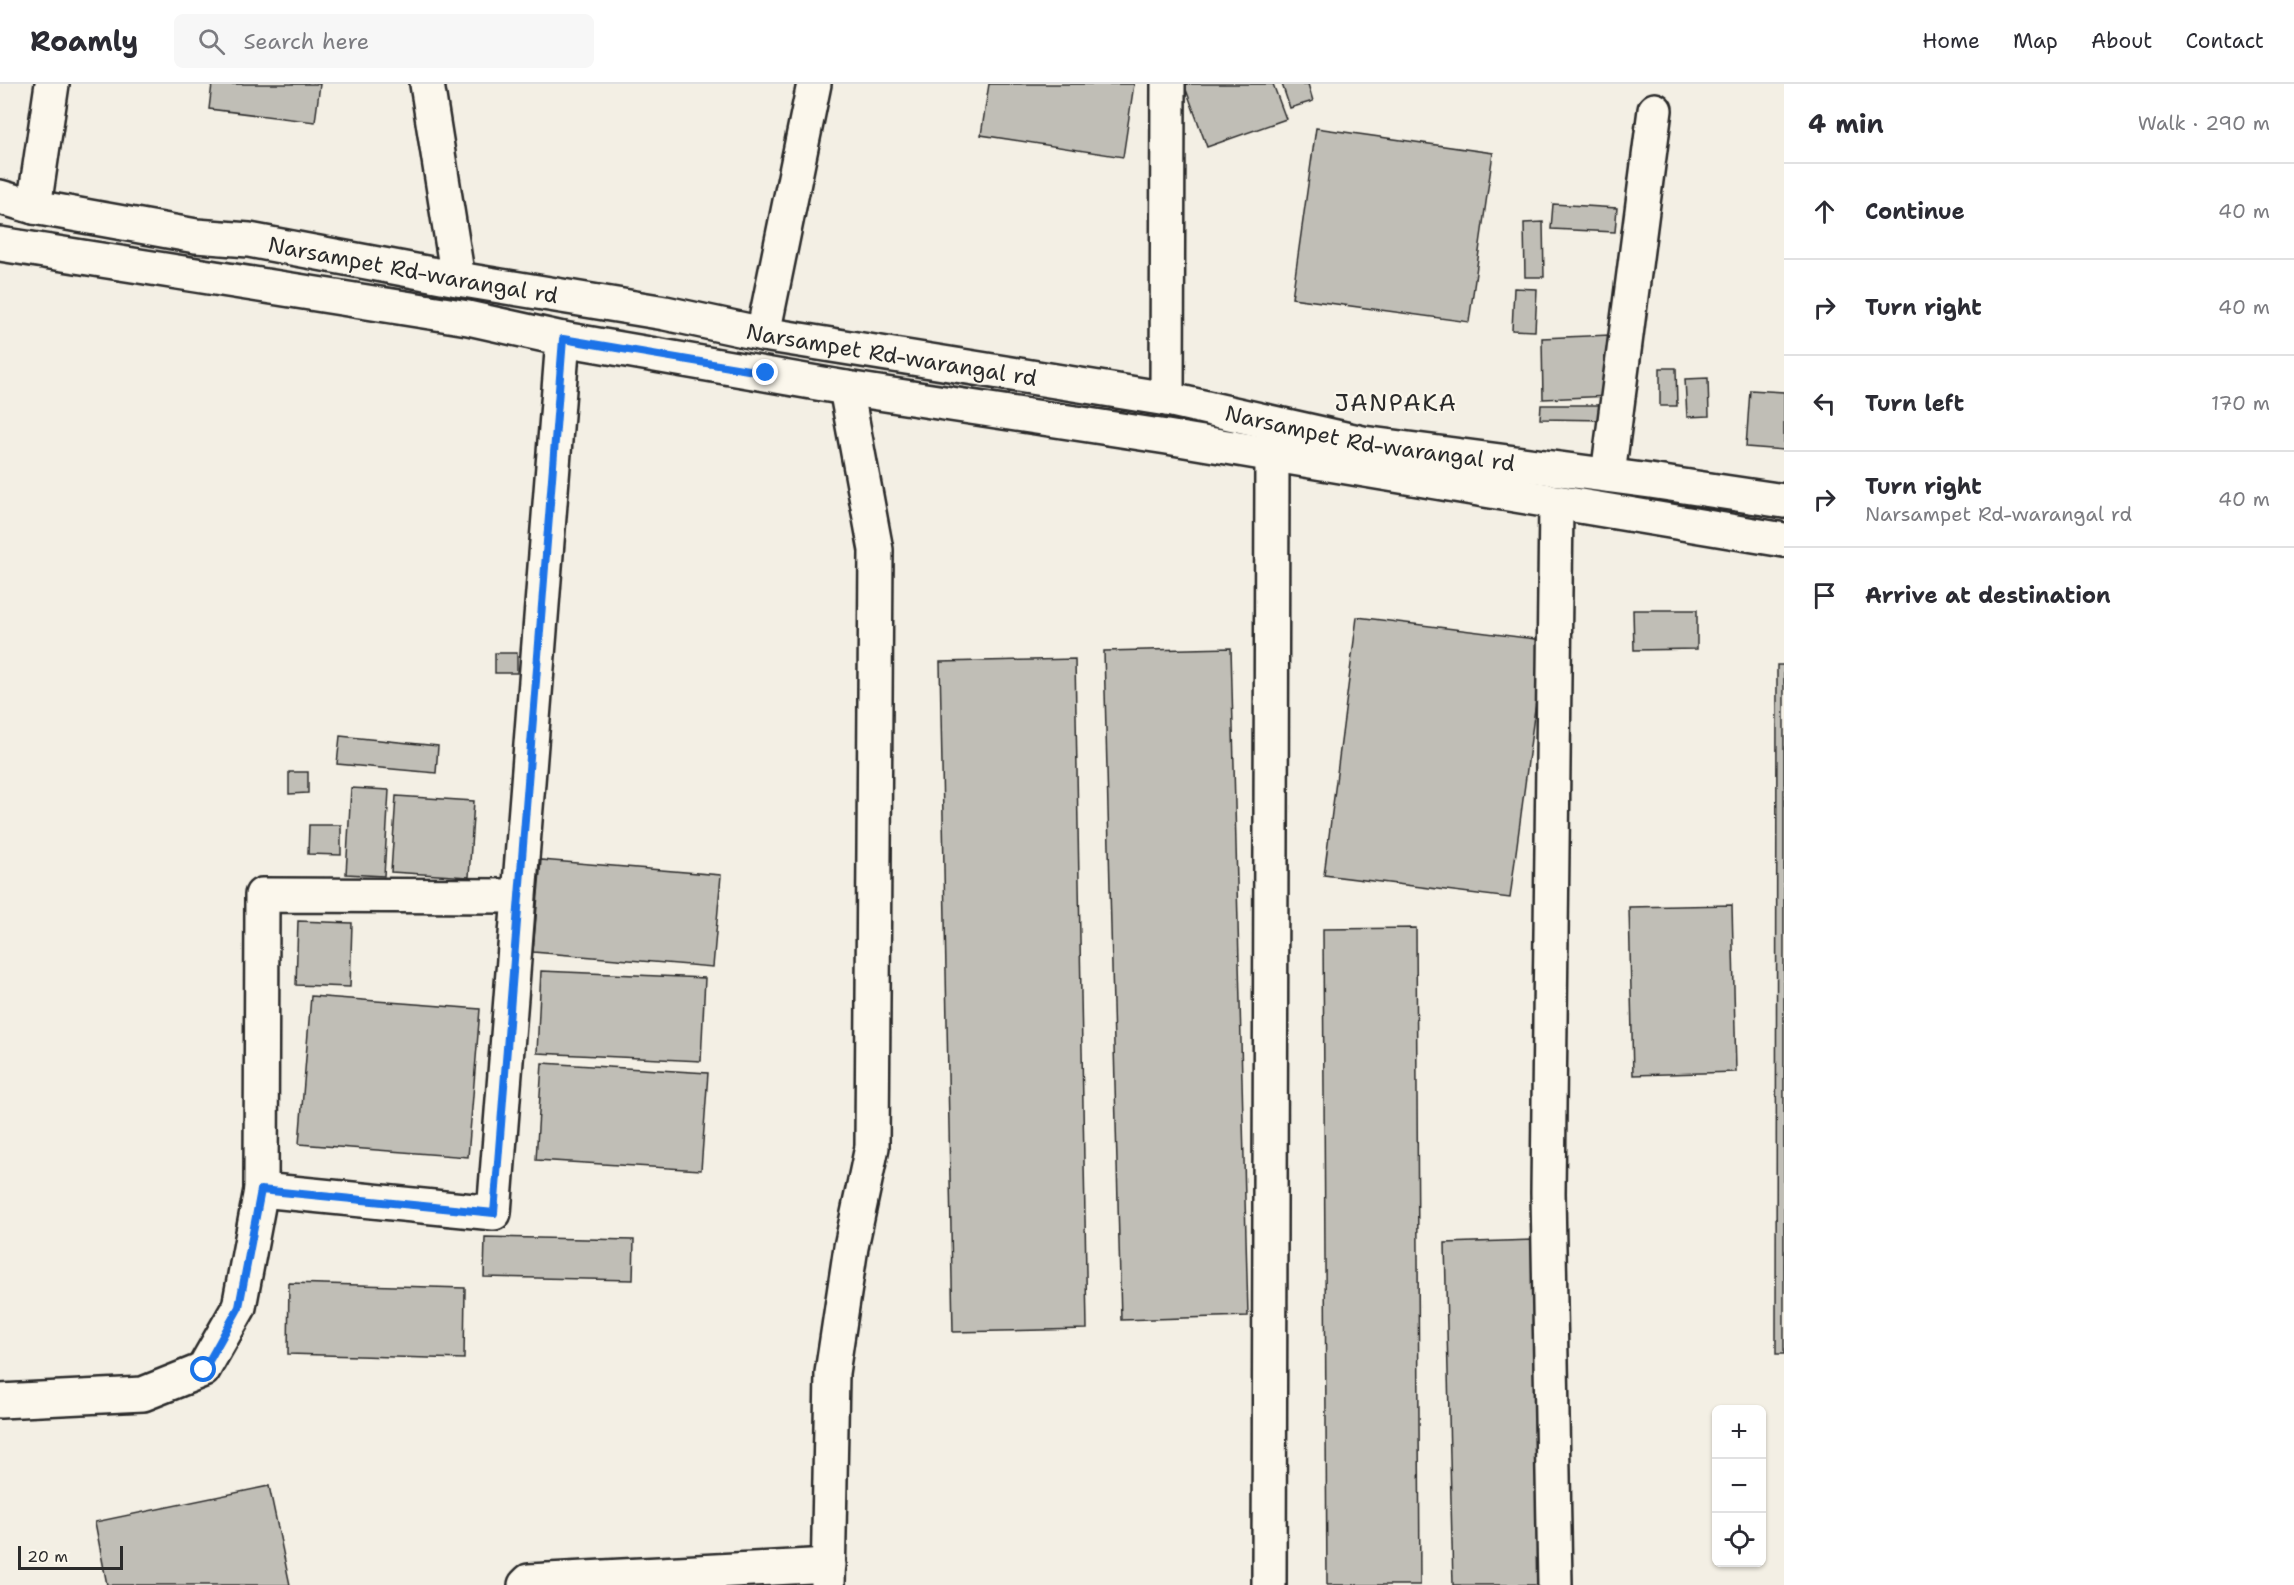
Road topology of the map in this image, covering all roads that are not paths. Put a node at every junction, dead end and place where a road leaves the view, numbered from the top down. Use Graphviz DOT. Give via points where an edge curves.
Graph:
graph roads {
  1 [pos="52,84"];
  2 [pos="427,84"];
  3 [pos="814,84"];
  4 [pos="1168,84"];
  5 [pos="1655,110"];
  6 [pos="0,197"];
  7 [pos="34,207"];
  8 [pos="0,244"];
  9 [pos="458,279"];
  10 [pos="763,334"];
  11 [pos="563,339"];
  12 [pos="846,388"];
  13 [pos="1167,399"];
  14 [pos="1272,455"];
  15 [pos="1608,475"];
  16 [pos="1784,501"];
  17 [pos="1556,503"];
  18 [pos="1784,540"];
  19 [pos="518,896"];
  20 [pos="261,1190"];
  21 [pos="0,1401"];
  22 [pos="828,1575"];
  23 [pos="525,1585"];
  24 [pos="1269,1585"];
  25 [pos="1555,1585"];
  1 -- 7 [label="street"];
  2 -- 9 [label="street"];
  3 -- 10 [label="street"];
  4 -- 13 [label="street"];
  5 -- 15 [label="street"];
  6 -- 7 [label="street, Narsampet Rd-warangal rd"];
  7 -- 9 [label="street, Narsampet Rd-warangal rd" via="196,236 249,240"];
  8 -- 11 [label="street, Narsampet Rd-warangal rd" via="468,318"];
  9 -- 10 [label="street, Narsampet Rd-warangal rd" via="665,313"];
  10 -- 13 [label="street, Narsampet Rd-warangal rd"];
  11 -- 12 [label="street, Narsampet Rd-warangal rd"];
  11 -- 19 [label="street"];
  12 -- 14 [label="street, Narsampet Rd-warangal rd"];
  12 -- 22 [label="street" via="876,550 872,1147 851,1247 832,1373"];
  13 -- 15 [label="street, Narsampet Rd-warangal rd" via="1363,443"];
  14 -- 17 [label="street, Narsampet Rd-warangal rd"];
  14 -- 24 [label="street"];
  15 -- 16 [label="street, Narsampet Rd-warangal rd"];
  17 -- 18 [label="street, Narsampet Rd-warangal rd"];
  17 -- 25 [label="street" via="1548,1193"];
  19 -- 20 [label="street" via="262,895"];
  19 -- 20 [label="street" via="494,1213"];
  20 -- 21 [label="street" via="239,1307 204,1370 143,1394"];
  22 -- 23 [label="street" via="529,1581"];
}
